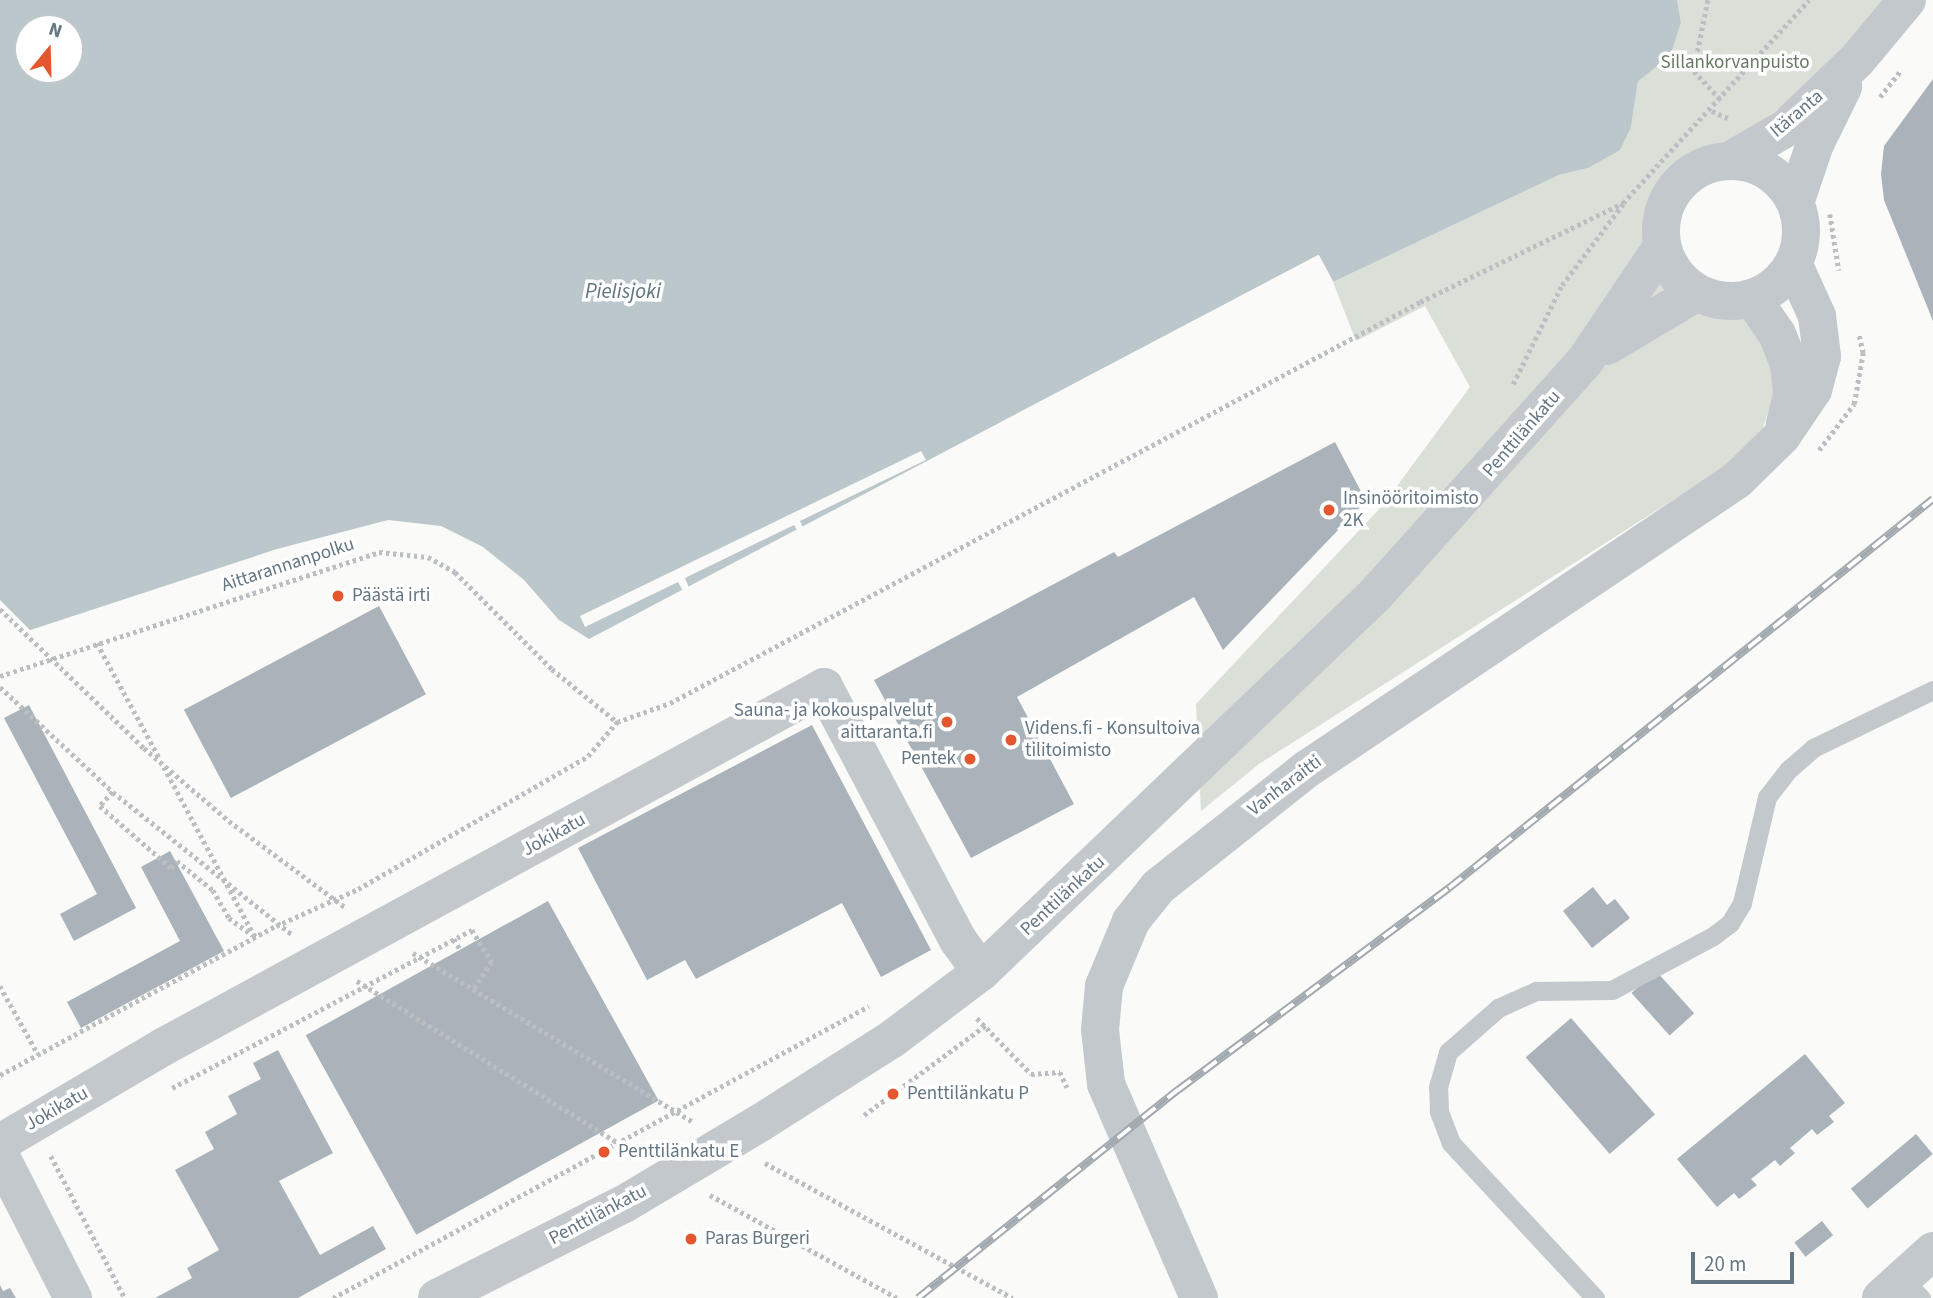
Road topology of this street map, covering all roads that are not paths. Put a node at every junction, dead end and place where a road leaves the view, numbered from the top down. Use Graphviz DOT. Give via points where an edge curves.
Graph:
graph roads {
  1 [pos="1907,0"];
  2 [pos="1857,60"];
  3 [pos="1731,160"];
  4 [pos="1796,200"];
  5 [pos="1662,247"];
  6 [pos="1794,265"];
  7 [pos="1696,293"];
  8 [pos="1753,299"];
  9 [pos="1585,361"];
  10 [pos="1782,436"];
  11 [pos="1933,690"];
  12 [pos="981,972"];
  13 [pos="4,1158"];
  14 [pos="1933,1251"];
  15 [pos="1902,1292"];
  16 [pos="74,1298"];
  17 [pos="437,1298"];
  18 [pos="1199,1298"];
  19 [pos="1595,1298"];
  1 -- 2 [label="street, Itäranta"];
  2 -- 3 [label="street, Itäranta" via="1786,128"];
  2 -- 4 [label="street, Itäranta" via="1815,144"];
  3 -- 4 [label="street" via="1762,167"];
  3 -- 5 [label="street" via="1700,167 1675,187 1662,215"];
  4 -- 6 [label="street" via="1802,222"];
  5 -- 7 [label="street" via="1674,274"];
  5 -- 9 [label="street, Penttilänkatu"];
  6 -- 8 [label="street" via="1777,286"];
  6 -- 10 [label="street, Vanharaitti" via="1817,316 1822,356 1813,390"];
  7 -- 8 [label="street" via="1724,302"];
  7 -- 9 [label="street, Penttilänkatu" via="1642,321"];
  8 -- 10 [label="street" via="1777,334 1789,365 1791,395"];
  9 -- 12 [label="street, Penttilänkatu" via="1375,595"];
  10 -- 18 [label="street, Vanharaitti" via="1737,480 1307,769 1158,887 1125,931 1104,986 1100,1030 1106,1084"];
  11 -- 19 [label="lane" via="1813,748 1788,771 1767,797 1742,903 1730,923 1713,936 1612,990 1535,991 1498,1008 1448,1052 1438,1087 1439,1111 1451,1143"];
  12 -- 13 [label="street, Jokikatu" via="958,940 824,687 163,1047"];
  12 -- 17 [label="street, Penttilänkatu" via="892,1038 760,1123 624,1204"];
  13 -- 16 [label="street"];
  14 -- 15 [label="street"];
}
